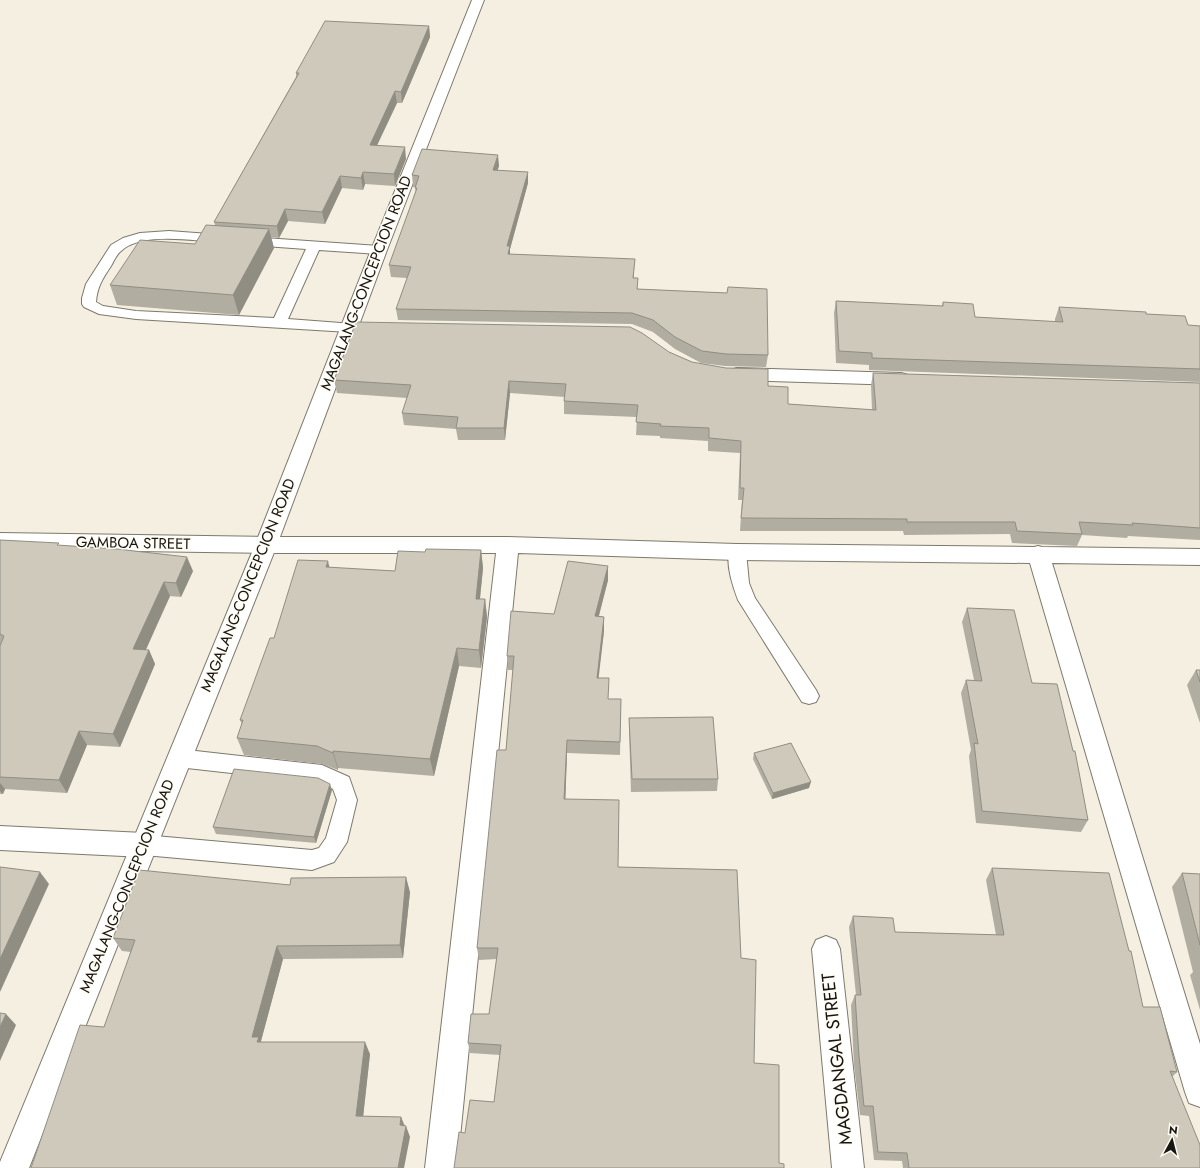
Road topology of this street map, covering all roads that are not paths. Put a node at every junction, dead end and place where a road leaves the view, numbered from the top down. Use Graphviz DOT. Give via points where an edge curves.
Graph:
graph roads {
  1 [pos="478,0"];
  2 [pos="314,246"];
  3 [pos="379,250"];
  4 [pos="279,323"];
  5 [pos="357,327"];
  6 [pos="718,372"];
  7 [pos="915,379"];
  8 [pos="0,541"];
  9 [pos="266,545"];
  10 [pos="508,545"];
  11 [pos="737,552"];
  12 [pos="1038,554"];
  13 [pos="1200,557"];
  14 [pos="809,696"];
  15 [pos="178,758"];
  16 [pos="0,838"];
  17 [pos="144,844"];
  18 [pos="826,949"];
  19 [pos="1200,1092"];
  20 [pos="13,1168"];
  21 [pos="441,1168"];
  22 [pos="848,1168"];
  1 -- 3 [label="street, MAGALANG-CONCEPCION ROAD"];
  2 -- 3 [label="lane"];
  2 -- 4 [label="lane"];
  2 -- 4 [label="lane" via="147,236 131,239 117,246 91,284 89,304 99,310 136,315"];
  3 -- 5 [label="street, MAGALANG-CONCEPCION ROAD"];
  4 -- 5 [label="lane"];
  5 -- 9 [label="street, MAGALANG-CONCEPCION ROAD"];
  6 -- 7 [label="street"];
  8 -- 9 [label="street, GAMBOA STREET"];
  9 -- 10 [label="street, GAMBOA STREET"];
  9 -- 15 [label="street, MAGALANG-CONCEPCION ROAD"];
  10 -- 11 [label="street, GAMBOA STREET"];
  10 -- 21 [label="street"];
  11 -- 12 [label="street, GAMBOA STREET"];
  11 -- 14 [label="lane" via="740,583 747,600"];
  12 -- 13 [label="street, GAMBOA STREET"];
  12 -- 19 [label="street"];
  15 -- 17 [label="street, MAGALANG-CONCEPCION ROAD"];
  15 -- 17 [label="lane" via="322,774 342,783 347,800 336,842 326,855 312,860"];
  16 -- 17 [label="street"];
  17 -- 20 [label="street, MAGALANG-CONCEPCION ROAD"];
  18 -- 22 [label="street, MAGDANGAL STREET"];
}
